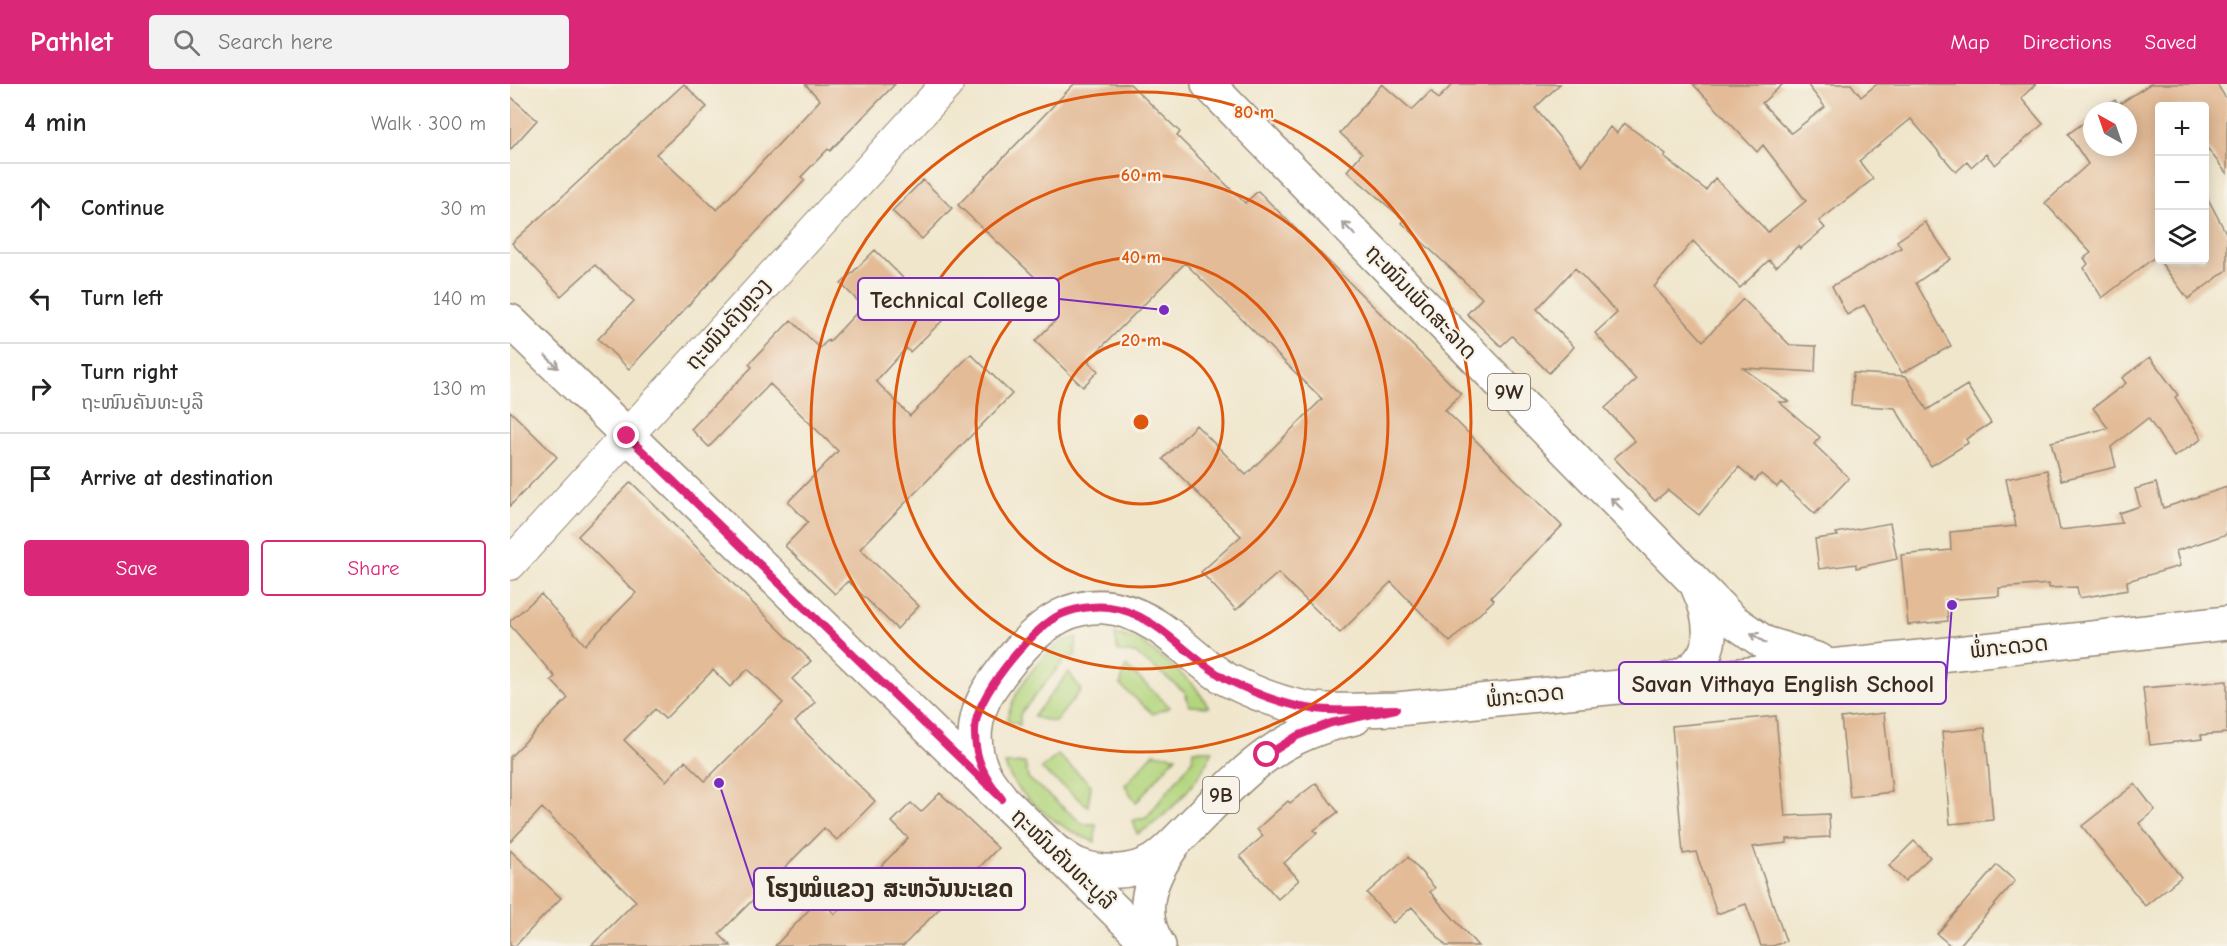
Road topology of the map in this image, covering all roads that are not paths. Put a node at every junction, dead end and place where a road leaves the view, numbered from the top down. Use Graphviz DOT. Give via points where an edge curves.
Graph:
graph roads {
  1 [pos="947,84"];
  2 [pos="1208,84"];
  3 [pos="510,321"];
  4 [pos="627,436"];
  5 [pos="510,564"];
  6 [pos="1698,587"];
  7 [pos="2227,623"];
  8 [pos="1833,664"];
  9 [pos="1656,682"];
  10 [pos="1396,709"];
  11 [pos="1002,799"];
  12 [pos="1173,845"];
  13 [pos="1055,851"];
  14 [pos="1151,946"];
  15 [pos="1159,946"];
  1 -- 4 [label="street, ຖະໜົນຄັງຫຼວງ"];
  6 -- 2 [label="main road, ຖະໜົນເພັດສະລາດ / 9W, one-way"];
  3 -- 4 [label="main road, ຖະໜົນຄັນທະບູລີ, one-way"];
  4 -- 5 [label="street, ຖະໜົນຄັງຫຼວງ"];
  4 -- 11 [label="main road, ຖະໜົນຄັນທະບູລີ"];
  8 -- 6 [label="main road, ຖະໜົນເພັດສະລາດ / 9W, one-way" via="1765,643 1732,620"];
  6 -- 9 [label="main road" via="1711,623 1703,656 1676,678"];
  7 -- 8 [label="main road, ພໍ່ກະດວດ / 9B"];
  8 -- 9 [label="main road, ພໍ່ກະດວດ / 9B"];
  9 -- 10 [label="main road, ພໍ່ກະດວດ / 9B"];
  10 -- 11 [label="main road, 9B" via="1302,707 1272,698 1227,679 1135,615 1109,607 1083,608 1057,616 1036,632 982,701 975,726 976,752 985,777"];
  10 -- 12 [label="main road, 9B" via="1331,723 1297,736 1229,787"];
  11 -- 13 [label="main road, ຖະໜົນຄັນທະບູລີ"];
  12 -- 13 [label="main road, 9B" via="1152,861 1128,870 1102,872 1077,865"];
  12 -- 15 [label="main road" via="1157,870 1148,895 1149,931"];
  13 -- 14 [label="main road, ຖະໜົນຄັນທະບູລີ"];
}
